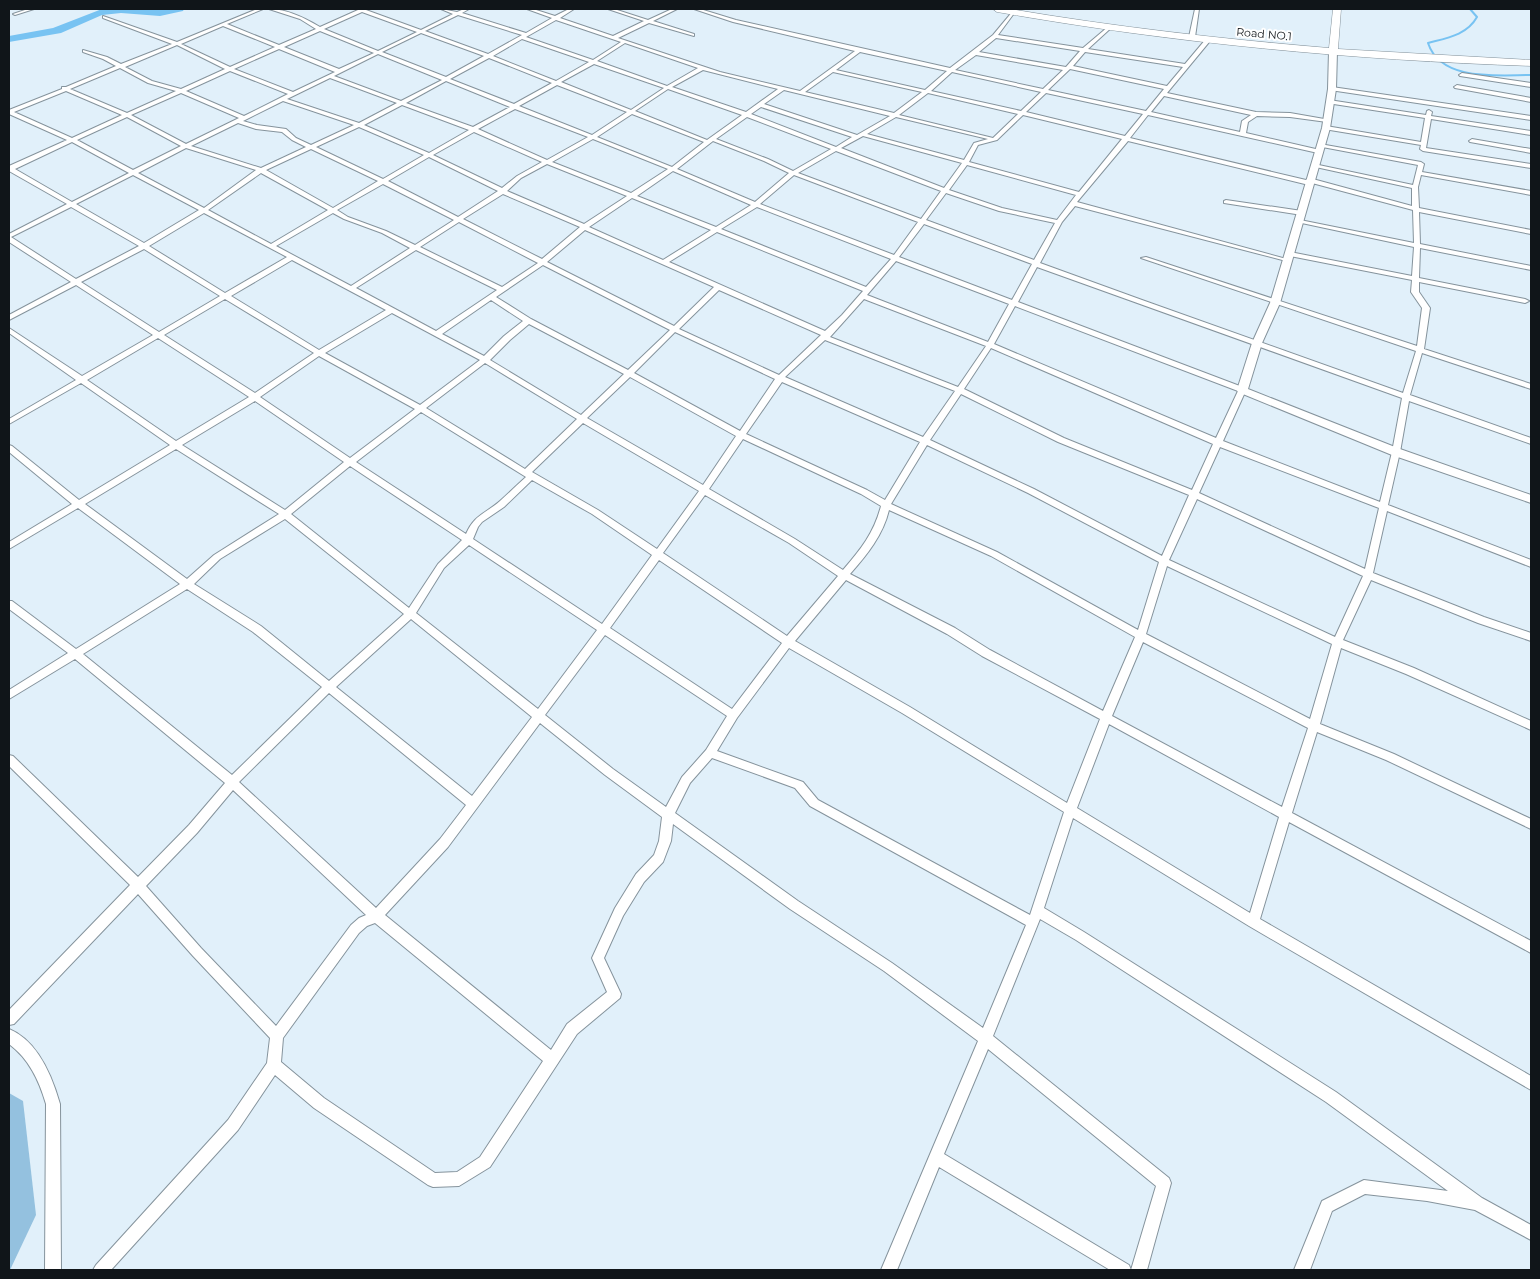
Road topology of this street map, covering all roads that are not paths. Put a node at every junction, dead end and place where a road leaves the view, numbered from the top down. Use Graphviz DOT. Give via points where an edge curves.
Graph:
graph roads {
  1 [pos="32,9"];
  2 [pos="261,9"];
  3 [pos="271,9"];
  4 [pos="361,9"];
  5 [pos="443,9"];
  6 [pos="467,9"];
  7 [pos="529,9"];
  8 [pos="572,9"];
  9 [pos="610,9"];
  10 [pos="675,9"];
  11 [pos="696,9"];
  12 [pos="997,9"];
  13 [pos="1197,9"];
  14 [pos="1337,9"];
  15 [pos="1013,12"];
  16 [pos="15,14"];
  17 [pos="456,14"];
  18 [pos="105,17"];
  19 [pos="555,18"];
  20 [pos="649,22"];
  21 [pos="222,24"];
  22 [pos="1109,27"];
  23 [pos="320,29"];
  24 [pos="421,31"];
  25 [pos="692,35"];
  26 [pos="523,36"];
  27 [pos="995,36"];
  28 [pos="1192,37"];
  29 [pos="613,38"];
  30 [pos="1208,40"];
  31 [pos="624,42"];
  32 [pos="178,44"];
  33 [pos="280,47"];
  34 [pos="859,50"];
  35 [pos="1084,50"];
  36 [pos="85,51"];
  37 [pos="1333,51"];
  38 [pos="379,53"];
  39 [pos="975,53"];
  40 [pos="489,56"];
  41 [pos="594,62"];
  42 [pos="1531,64"];
  43 [pos="120,66"];
  44 [pos="1186,66"];
  45 [pos="702,68"];
  46 [pos="1067,68"];
  47 [pos="229,69"];
  48 [pos="831,70"];
  49 [pos="338,71"];
  50 [pos="950,71"];
  51 [pos="1462,75"];
  52 [pos="329,76"];
  53 [pos="447,79"];
  54 [pos="557,82"];
  55 [pos="1531,85"];
  56 [pos="1457,86"];
  57 [pos="64,88"];
  58 [pos="666,88"];
  59 [pos="1167,88"];
  60 [pos="782,89"];
  61 [pos="1332,89"];
  62 [pos="1044,90"];
  63 [pos="182,91"];
  64 [pos="926,92"];
  65 [pos="801,93"];
  66 [pos="293,94"];
  67 [pos="1162,94"];
  68 [pos="283,99"];
  69 [pos="1531,100"];
  70 [pos="403,102"];
  71 [pos="1329,102"];
  72 [pos="1429,104"];
  73 [pos="761,105"];
  74 [pos="516,106"];
  75 [pos="630,112"];
  76 [pos="1146,112"];
  77 [pos="1022,113"];
  78 [pos="1256,114"];
  79 [pos="126,115"];
  80 [pos="748,115"];
  81 [pos="894,116"];
  82 [pos="1428,117"];
  83 [pos="1531,118"];
  84 [pos="241,120"];
  85 [pos="1326,124"];
  86 [pos="359,125"];
  87 [pos="475,130"];
  88 [pos="1531,133"];
  89 [pos="1243,134"];
  90 [pos="860,136"];
  91 [pos="593,137"];
  92 [pos="995,139"];
  93 [pos="1126,139"];
  94 [pos="72,140"];
  95 [pos="710,140"];
  96 [pos="1472,142"];
  97 [pos="186,146"];
  98 [pos="1424,146"];
  99 [pos="312,148"];
  100 [pos="1319,148"];
  101 [pos="835,149"];
  102 [pos="1531,151"];
  103 [pos="429,155"];
  104 [pos="546,162"];
  105 [pos="965,164"];
  106 [pos="1421,164"];
  107 [pos="1314,166"];
  108 [pos="1531,166"];
  109 [pos="673,168"];
  110 [pos="9,169"];
  111 [pos="261,170"];
  112 [pos="1420,173"];
  113 [pos="134,174"];
  114 [pos="793,174"];
  115 [pos="383,180"];
  116 [pos="1309,182"];
  117 [pos="1415,187"];
  118 [pos="945,190"];
  119 [pos="503,191"];
  120 [pos="1080,194"];
  121 [pos="1531,194"];
  122 [pos="633,197"];
  123 [pos="1226,202"];
  124 [pos="1072,203"];
  125 [pos="73,205"];
  126 [pos="756,205"];
  127 [pos="1415,209"];
  128 [pos="332,210"];
  129 [pos="203,211"];
  130 [pos="1301,218"];
  131 [pos="459,220"];
  132 [pos="921,222"];
  133 [pos="1059,222"];
  134 [pos="584,227"];
  135 [pos="716,230"];
  136 [pos="1531,232"];
  137 [pos="9,238"];
  138 [pos="1417,244"];
  139 [pos="144,246"];
  140 [pos="272,246"];
  141 [pos="416,248"];
  142 [pos="292,256"];
  143 [pos="1289,257"];
  144 [pos="895,258"];
  145 [pos="1144,258"];
  146 [pos="542,262"];
  147 [pos="663,263"];
  148 [pos="1036,263"];
  149 [pos="1531,268"];
  150 [pos="1416,280"];
  151 [pos="77,282"];
  152 [pos="718,287"];
  153 [pos="352,288"];
  154 [pos="502,290"];
  155 [pos="865,293"];
  156 [pos="224,296"];
  157 [pos="491,297"];
  158 [pos="1525,300"];
  159 [pos="1013,302"];
  160 [pos="1275,303"];
  161 [pos="392,310"];
  162 [pos="9,318"];
  163 [pos="528,321"];
  164 [pos="674,329"];
  165 [pos="9,330"];
  166 [pos="437,334"];
  167 [pos="158,335"];
  168 [pos="826,336"];
  169 [pos="1257,343"];
  170 [pos="990,345"];
  171 [pos="1420,349"];
  172 [pos="319,353"];
  173 [pos="485,360"];
  174 [pos="629,373"];
  175 [pos="780,378"];
  176 [pos="80,380"];
  177 [pos="1531,387"];
  178 [pos="1242,390"];
  179 [pos="961,391"];
  180 [pos="1406,395"];
  181 [pos="255,397"];
  182 [pos="420,408"];
  183 [pos="582,419"];
  184 [pos="9,422"];
  185 [pos="741,435"];
  186 [pos="1531,440"];
  187 [pos="925,441"];
  188 [pos="1219,443"];
  189 [pos="176,445"];
  190 [pos="9,448"];
  191 [pos="1396,452"];
  192 [pos="350,462"];
  193 [pos="529,474"];
  194 [pos="704,490"];
  195 [pos="1194,494"];
  196 [pos="1531,499"];
  197 [pos="80,505"];
  198 [pos="886,506"];
  199 [pos="1384,508"];
  200 [pos="285,514"];
  201 [pos="469,539"];
  202 [pos="9,546"];
  203 [pos="656,554"];
  204 [pos="1164,561"];
  205 [pos="1531,564"];
  206 [pos="844,575"];
  207 [pos="1368,575"];
  208 [pos="187,584"];
  209 [pos="9,604"];
  210 [pos="410,614"];
  211 [pos="604,630"];
  212 [pos="1141,636"];
  213 [pos="1531,637"];
  214 [pos="788,642"];
  215 [pos="1337,642"];
  216 [pos="75,653"];
  217 [pos="328,688"];
  218 [pos="9,695"];
  219 [pos="733,714"];
  220 [pos="539,715"];
  221 [pos="1106,717"];
  222 [pos="1314,726"];
  223 [pos="1531,726"];
  224 [pos="710,753"];
  225 [pos="9,759"];
  226 [pos="232,782"];
  227 [pos="472,803"];
  228 [pos="1070,810"];
  229 [pos="1287,814"];
  230 [pos="668,815"];
  231 [pos="1531,824"];
  232 [pos="138,884"];
  233 [pos="376,916"];
  234 [pos="1035,917"];
  235 [pos="1253,922"];
  236 [pos="1531,947"];
  237 [pos="9,1019"];
  238 [pos="9,1036"];
  239 [pos="277,1036"];
  240 [pos="985,1038"];
  241 [pos="553,1060"];
  242 [pos="274,1065"];
  243 [pos="1531,1083"];
  244 [pos="936,1157"];
  245 [pos="1477,1203"];
  246 [pos="1531,1233"];
  247 [pos="53,1270"];
  248 [pos="101,1270"];
  249 [pos="889,1270"];
  250 [pos="1124,1270"];
  251 [pos="1139,1270"];
  252 [pos="1302,1270"];
  1 -- 16 [label="street"];
  2 -- 21 [label="street"];
  3 -- 23 [label="street" via="302,18"];
  4 -- 23 [label="street"];
  4 -- 24 [label="street"];
  5 -- 17 [label="street"];
  6 -- 17 [label="street"];
  7 -- 19 [label="street"];
  8 -- 19 [label="street"];
  9 -- 20 [label="street"];
  10 -- 20 [label="street"];
  11 -- 34 [label="street"];
  12 -- 15 [label="highway, Road NO.1"];
  13 -- 28 [label="street"];
  14 -- 37 [label="highway"];
  15 -- 22 [label="highway, Road NO.1"];
  15 -- 27 [label="street"];
  17 -- 24 [label="street"];
  17 -- 26 [label="street"];
  18 -- 32 [label="street"];
  19 -- 26 [label="street"];
  19 -- 29 [label="street"];
  20 -- 25 [label="street"];
  20 -- 29 [label="street"];
  21 -- 32 [label="street"];
  21 -- 33 [label="street"];
  22 -- 28 [label="highway, Road NO.1"];
  22 -- 35 [label="street"];
  23 -- 33 [label="street"];
  23 -- 38 [label="street"];
  24 -- 38 [label="street"];
  24 -- 40 [label="street"];
  26 -- 40 [label="street"];
  26 -- 41 [label="street"];
  27 -- 35 [label="street"];
  27 -- 39 [label="street"];
  28 -- 30 [label="highway, Road NO.1"];
  29 -- 31 [label="street"];
  30 -- 37 [label="highway, Road NO.1"];
  30 -- 44 [label="street"];
  31 -- 41 [label="street"];
  31 -- 45 [label="street"];
  32 -- 43 [label="street"];
  32 -- 47 [label="street"];
  33 -- 47 [label="street"];
  33 -- 49 [label="street"];
  34 -- 48 [label="street"];
  34 -- 50 [label="street"];
  35 -- 44 [label="street"];
  35 -- 46 [label="street"];
  36 -- 43 [label="street"];
  37 -- 42 [label="highway, Road NO.1"];
  37 -- 61 [label="street"];
  38 -- 49 [label="street"];
  38 -- 53 [label="street"];
  39 -- 46 [label="street"];
  39 -- 50 [label="street"];
  40 -- 53 [label="street"];
  40 -- 54 [label="street"];
  41 -- 54 [label="street"];
  41 -- 58 [label="street"];
  43 -- 57 [label="street"];
  43 -- 63 [label="street" via="150,82"];
  44 -- 59 [label="street"];
  45 -- 58 [label="street"];
  45 -- 60 [label="street"];
  46 -- 59 [label="street"];
  46 -- 62 [label="street"];
  47 -- 63 [label="street"];
  47 -- 66 [label="street"];
  48 -- 64 [label="street"];
  48 -- 65 [label="street"];
  49 -- 52 [label="street"];
  50 -- 62 [label="street"];
  50 -- 64 [label="street"];
  51 -- 55 [label="street"];
  52 -- 66 [label="street"];
  52 -- 70 [label="street"];
  53 -- 70 [label="street"];
  53 -- 74 [label="street"];
  54 -- 74 [label="street"];
  54 -- 75 [label="street"];
  56 -- 69 [label="street"];
  57 -- 79 [label="street"];
  57 -- 94 [label="street" via="9,112"];
  58 -- 75 [label="street"];
  58 -- 80 [label="street"];
  59 -- 67 [label="street"];
  60 -- 65 [label="street"];
  60 -- 73 [label="street"];
  61 -- 71 [label="street"];
  61 -- 72 [label="street"];
  62 -- 76 [label="street"];
  62 -- 77 [label="street"];
  63 -- 79 [label="street"];
  63 -- 84 [label="street"];
  64 -- 77 [label="street"];
  64 -- 81 [label="street"];
  65 -- 81 [label="street"];
  66 -- 68 [label="street"];
  67 -- 76 [label="street"];
  67 -- 78 [label="street"];
  68 -- 84 [label="street"];
  68 -- 86 [label="street"];
  70 -- 86 [label="street"];
  70 -- 87 [label="street"];
  71 -- 82 [label="street"];
  71 -- 85 [label="street"];
  72 -- 82 [label="street"];
  72 -- 83 [label="street"];
  73 -- 80 [label="street"];
  73 -- 90 [label="street"];
  74 -- 87 [label="street"];
  74 -- 91 [label="street"];
  75 -- 91 [label="street"];
  75 -- 95 [label="street"];
  76 -- 89 [label="street"];
  76 -- 93 [label="street"];
  77 -- 92 [label="street"];
  77 -- 93 [label="street"];
  78 -- 85 [label="street" via="1290,115"];
  78 -- 89 [label="street" via="1245,121"];
  79 -- 94 [label="street"];
  79 -- 97 [label="street"];
  80 -- 95 [label="street"];
  80 -- 101 [label="street"];
  81 -- 90 [label="street"];
  81 -- 92 [label="street"];
  82 -- 88 [label="street"];
  82 -- 98 [label="street"];
  84 -- 97 [label="street"];
  84 -- 99 [label="street" via="256,127 284,130"];
  85 -- 98 [label="street"];
  85 -- 100 [label="street"];
  86 -- 99 [label="street"];
  86 -- 103 [label="street"];
  87 -- 103 [label="street"];
  87 -- 104 [label="street"];
  89 -- 100 [label="street"];
  90 -- 101 [label="street"];
  90 -- 105 [label="street"];
  91 -- 104 [label="street"];
  91 -- 109 [label="street"];
  92 -- 105 [label="street" via="976,144"];
  93 -- 116 [label="street"];
  93 -- 120 [label="street"];
  94 -- 110 [label="street"];
  94 -- 113 [label="street"];
  95 -- 109 [label="street"];
  95 -- 114 [label="street" via="766,160"];
  96 -- 102 [label="street"];
  97 -- 111 [label="street"];
  97 -- 113 [label="street"];
  98 -- 106 [label="street"];
  98 -- 108 [label="street"];
  99 -- 111 [label="street"];
  99 -- 115 [label="street"];
  100 -- 106 [label="street"];
  100 -- 107 [label="street"];
  101 -- 114 [label="street"];
  101 -- 118 [label="street"];
  103 -- 115 [label="street"];
  103 -- 119 [label="street"];
  104 -- 119 [label="street"];
  104 -- 122 [label="street"];
  105 -- 118 [label="street"];
  105 -- 120 [label="street"];
  106 -- 112 [label="street"];
  107 -- 116 [label="street"];
  107 -- 117 [label="street"];
  109 -- 122 [label="street"];
  109 -- 126 [label="street"];
  110 -- 125 [label="street"];
  111 -- 128 [label="street"];
  111 -- 129 [label="street"];
  112 -- 117 [label="street"];
  112 -- 121 [label="street"];
  113 -- 125 [label="street"];
  113 -- 129 [label="street"];
  114 -- 126 [label="street"];
  114 -- 132 [label="street"];
  115 -- 128 [label="street"];
  115 -- 131 [label="street"];
  116 -- 127 [label="street"];
  116 -- 130 [label="street"];
  117 -- 127 [label="street"];
  118 -- 132 [label="street"];
  118 -- 133 [label="street" via="1000,210"];
  119 -- 131 [label="street"];
  119 -- 134 [label="street"];
  120 -- 124 [label="street"];
  122 -- 134 [label="street"];
  122 -- 135 [label="street"];
  123 -- 130 [label="street"];
  124 -- 133 [label="street"];
  124 -- 143 [label="street"];
  125 -- 137 [label="street"];
  125 -- 139 [label="street"];
  126 -- 135 [label="street"];
  126 -- 144 [label="street"];
  127 -- 136 [label="street"];
  127 -- 138 [label="street"];
  128 -- 140 [label="street"];
  128 -- 141 [label="street"];
  129 -- 139 [label="street"];
  129 -- 140 [label="street"];
  130 -- 138 [label="street"];
  130 -- 143 [label="street"];
  131 -- 141 [label="street"];
  131 -- 146 [label="street"];
  132 -- 144 [label="street"];
  132 -- 148 [label="street"];
  133 -- 148 [label="street"];
  134 -- 146 [label="street"];
  134 -- 147 [label="street"];
  135 -- 147 [label="street"];
  135 -- 155 [label="street"];
  137 -- 151 [label="street"];
  138 -- 149 [label="street"];
  138 -- 150 [label="street"];
  139 -- 151 [label="street"];
  139 -- 156 [label="street"];
  140 -- 142 [label="street"];
  141 -- 153 [label="street"];
  141 -- 154 [label="street"];
  142 -- 153 [label="street"];
  142 -- 156 [label="street"];
  143 -- 150 [label="street"];
  143 -- 160 [label="street"];
  144 -- 155 [label="street"];
  144 -- 159 [label="street"];
  145 -- 160 [label="street"];
  146 -- 154 [label="street"];
  146 -- 164 [label="street"];
  147 -- 152 [label="street"];
  148 -- 159 [label="street"];
  148 -- 169 [label="street"];
  150 -- 158 [label="street"];
  150 -- 171 [label="street" via="1415,292 1426,308"];
  151 -- 162 [label="street"];
  151 -- 167 [label="street"];
  152 -- 164 [label="street"];
  152 -- 168 [label="street"];
  153 -- 161 [label="street"];
  154 -- 157 [label="street"];
  155 -- 168 [label="street"];
  155 -- 170 [label="street"];
  156 -- 167 [label="street"];
  156 -- 172 [label="street"];
  157 -- 163 [label="street"];
  157 -- 166 [label="street"];
  159 -- 170 [label="street"];
  159 -- 178 [label="street"];
  160 -- 169 [label="street"];
  160 -- 171 [label="street"];
  161 -- 166 [label="street"];
  161 -- 172 [label="street"];
  163 -- 173 [label="street"];
  163 -- 174 [label="street"];
  164 -- 174 [label="street"];
  164 -- 175 [label="street"];
  165 -- 176 [label="street"];
  166 -- 173 [label="street"];
  167 -- 176 [label="street"];
  167 -- 181 [label="street"];
  168 -- 175 [label="street"];
  168 -- 179 [label="street"];
  169 -- 178 [label="street"];
  169 -- 180 [label="street"];
  170 -- 179 [label="street"];
  170 -- 188 [label="street"];
  171 -- 177 [label="street"];
  171 -- 180 [label="street"];
  172 -- 181 [label="street"];
  172 -- 182 [label="street"];
  173 -- 182 [label="street"];
  173 -- 183 [label="street"];
  174 -- 183 [label="street"];
  174 -- 185 [label="street"];
  175 -- 185 [label="street"];
  175 -- 187 [label="street"];
  176 -- 184 [label="street"];
  176 -- 189 [label="street"];
  178 -- 188 [label="street"];
  178 -- 191 [label="street"];
  179 -- 187 [label="street"];
  179 -- 195 [label="street" via="1061,440"];
  180 -- 186 [label="street"];
  180 -- 191 [label="street"];
  181 -- 189 [label="street"];
  181 -- 192 [label="street"];
  182 -- 192 [label="street"];
  182 -- 193 [label="street"];
  183 -- 193 [label="street"];
  183 -- 194 [label="street"];
  185 -- 194 [label="street"];
  185 -- 198 [label="street" via="864,492"];
  187 -- 198 [label="street"];
  187 -- 204 [label="street" via="1031,491"];
  188 -- 195 [label="street"];
  188 -- 199 [label="street"];
  189 -- 197 [label="street"];
  189 -- 200 [label="street"];
  190 -- 197 [label="street"];
  191 -- 196 [label="street"];
  191 -- 199 [label="street"];
  192 -- 200 [label="street"];
  192 -- 201 [label="street"];
  193 -- 201 [label="street" via="501,505 474,526"];
  193 -- 203 [label="street" via="595,512"];
  194 -- 203 [label="street"];
  194 -- 206 [label="street"];
  195 -- 204 [label="street"];
  195 -- 207 [label="street"];
  197 -- 202 [label="street"];
  197 -- 208 [label="street"];
  198 -- 206 [label="street" via="868,546"];
  198 -- 212 [label="street" via="994,554"];
  199 -- 205 [label="street"];
  199 -- 207 [label="street"];
  200 -- 208 [label="street" via="217,556"];
  200 -- 210 [label="street"];
  201 -- 210 [label="street" via="440,566"];
  201 -- 211 [label="street"];
  203 -- 211 [label="street"];
  203 -- 214 [label="street"];
  204 -- 212 [label="street"];
  204 -- 215 [label="street"];
  206 -- 214 [label="street"];
  206 -- 221 [label="street"];
  207 -- 213 [label="street"];
  207 -- 215 [label="street"];
  208 -- 216 [label="street"];
  208 -- 217 [label="street" via="257,629"];
  209 -- 216 [label="street"];
  210 -- 217 [label="street"];
  210 -- 220 [label="street"];
  211 -- 219 [label="street"];
  211 -- 220 [label="street"];
  212 -- 221 [label="street"];
  212 -- 222 [label="street"];
  214 -- 219 [label="street"];
  214 -- 228 [label="street"];
  215 -- 222 [label="street"];
  215 -- 223 [label="street"];
  216 -- 218 [label="street"];
  216 -- 226 [label="street"];
  217 -- 226 [label="street"];
  217 -- 227 [label="street"];
  219 -- 224 [label="street"];
  220 -- 227 [label="street"];
  220 -- 230 [label="street"];
  221 -- 228 [label="street"];
  221 -- 229 [label="street"];
  222 -- 229 [label="street"];
  222 -- 231 [label="street" via="1390,757"];
  224 -- 230 [label="street" via="686,780"];
  224 -- 234 [label="street" via="799,785 814,803"];
  225 -- 232 [label="street"];
  226 -- 232 [label="street" via="193,829"];
  226 -- 233 [label="street"];
  227 -- 233 [label="street" via="444,843"];
  228 -- 234 [label="street"];
  228 -- 235 [label="street"];
  229 -- 235 [label="street"];
  229 -- 236 [label="street"];
  230 -- 240 [label="street"];
  230 -- 241 [label="street" via="659,858 640,878 619,912 598,958 615,994 572,1029"];
  232 -- 237 [label="street"];
  232 -- 239 [label="street"];
  233 -- 239 [label="street" via="355,929"];
  233 -- 241 [label="street"];
  234 -- 240 [label="street"];
  234 -- 245 [label="street" via="1080,936 1331,1097"];
  235 -- 243 [label="street"];
  238 -- 247 [label="street" via="35,1061 47,1082 53,1104"];
  239 -- 242 [label="street"];
  240 -- 244 [label="street"];
  240 -- 251 [label="street" via="1164,1183"];
  241 -- 242 [label="street" via="485,1162 459,1179 433,1180 319,1103"];
  242 -- 248 [label="street" via="233,1125"];
  244 -- 249 [label="street"];
  244 -- 250 [label="street"];
  245 -- 246 [label="street"];
  245 -- 252 [label="street" via="1364,1188 1327,1206"];
}
